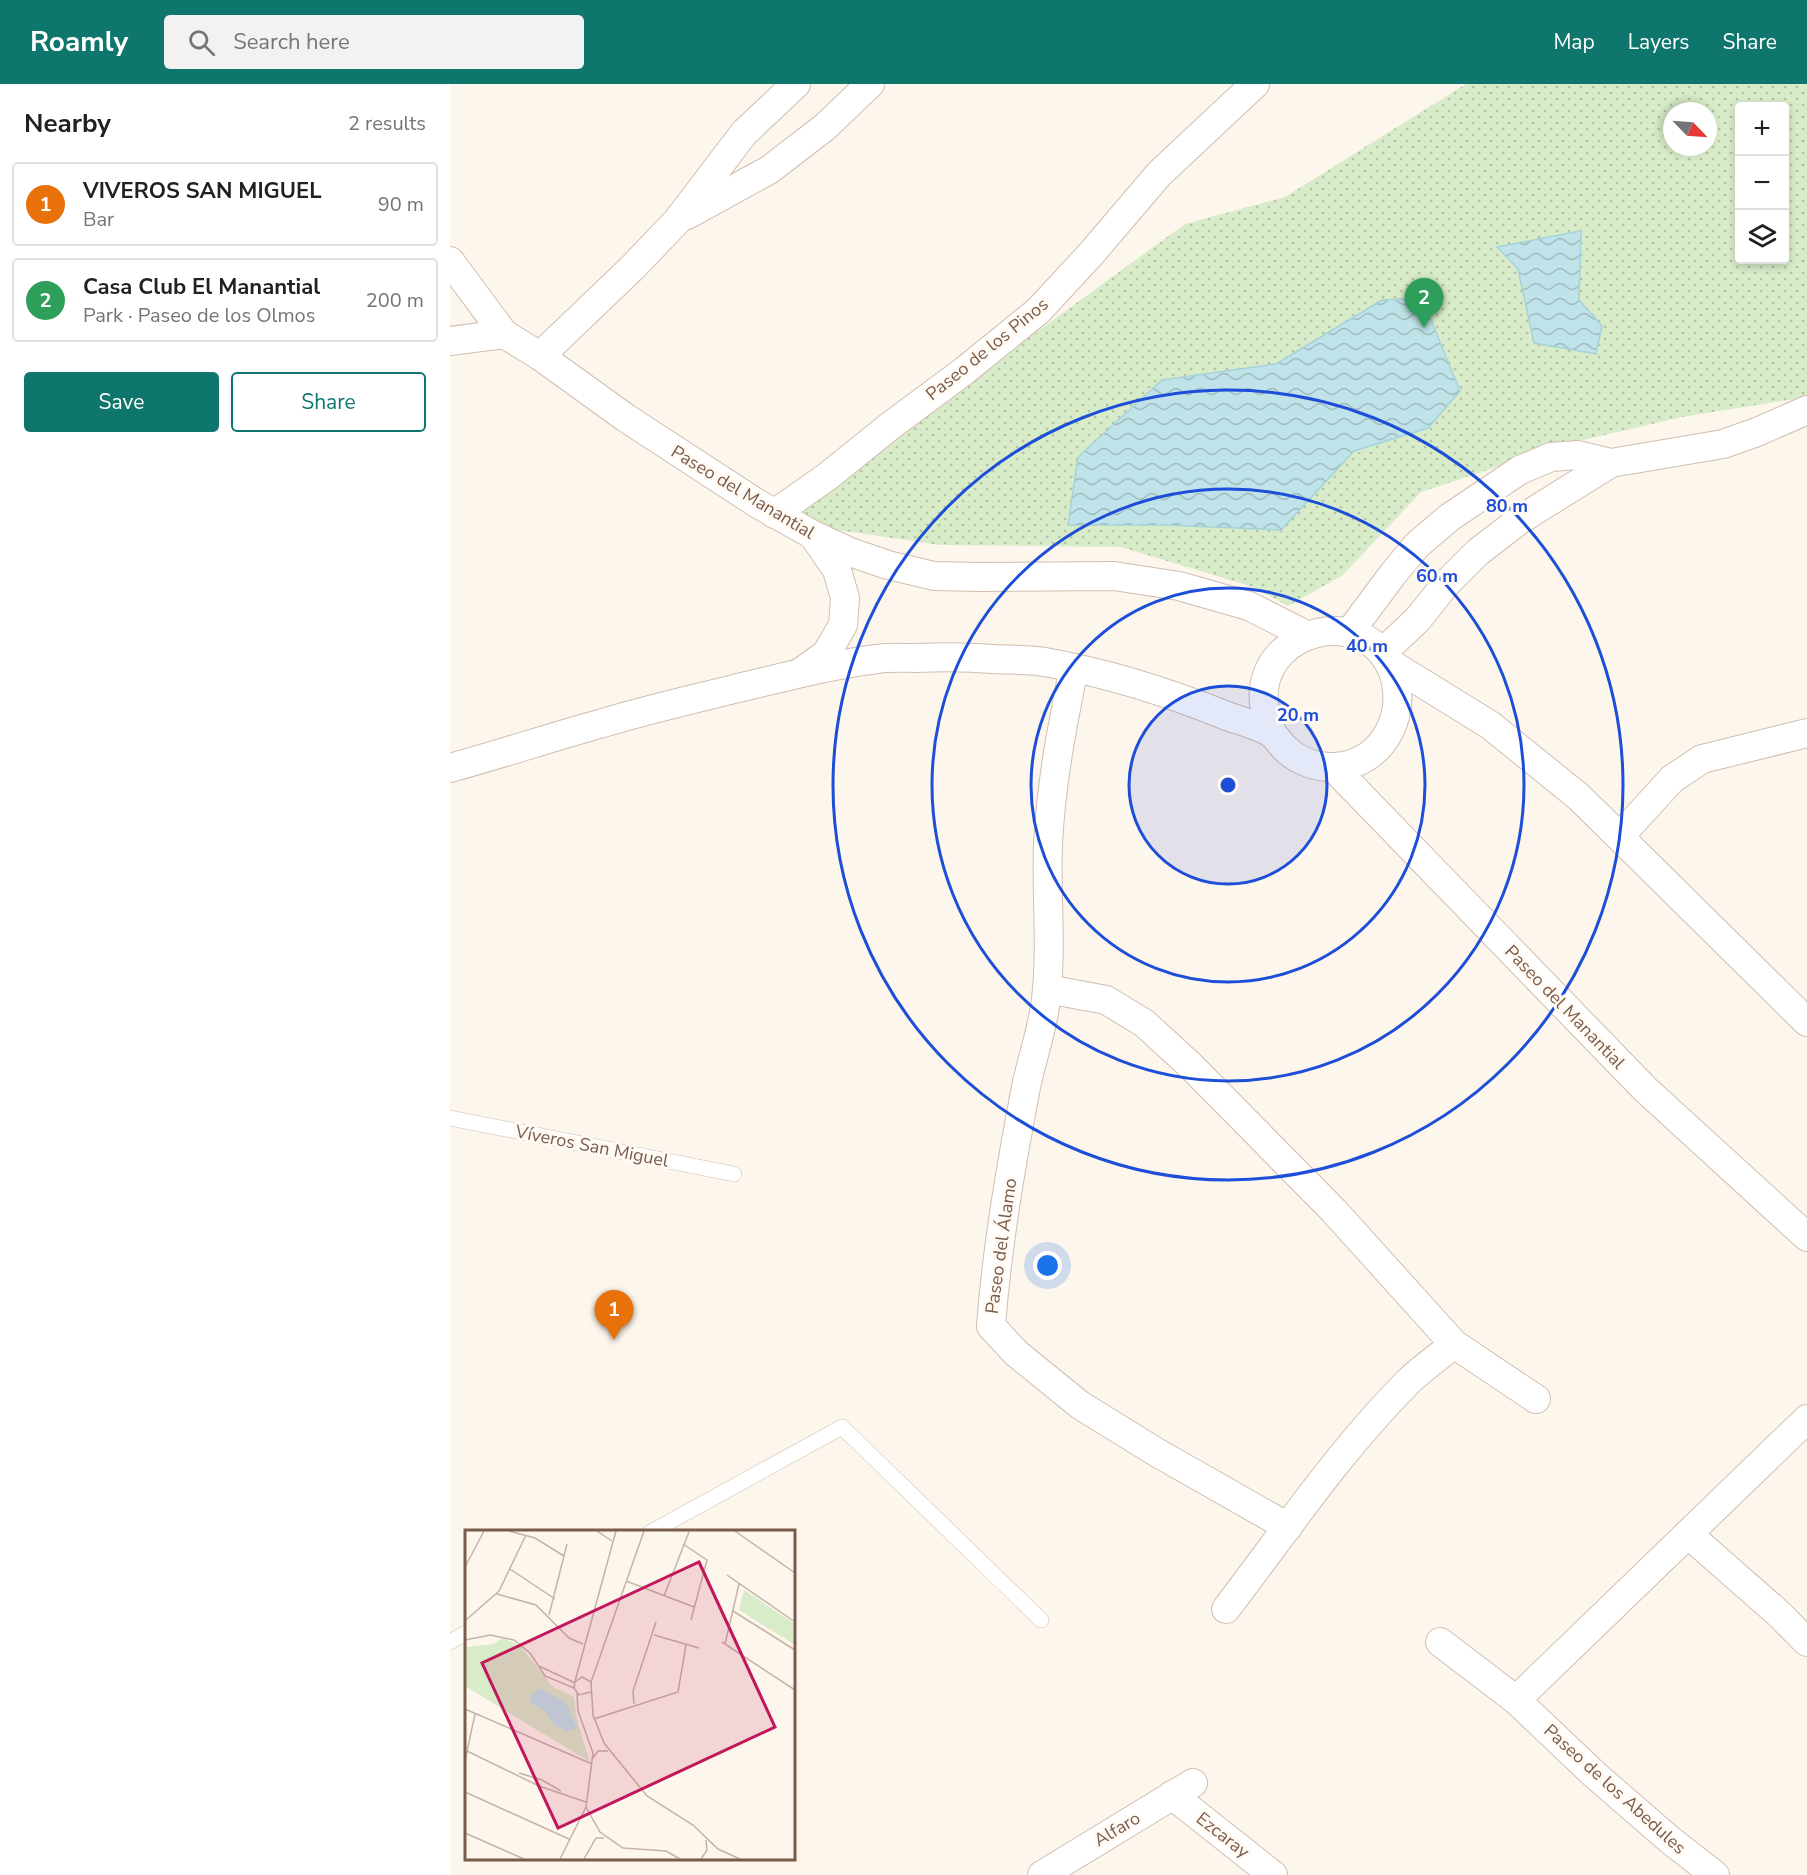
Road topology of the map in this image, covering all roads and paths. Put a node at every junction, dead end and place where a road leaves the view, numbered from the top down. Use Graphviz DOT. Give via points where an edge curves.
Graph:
graph roads {
  1 [pos="796,84"];
  2 [pos="870,84"];
  3 [pos="1255,84"];
  4 [pos="677,221"];
  5 [pos="450,261"];
  6 [pos="504,334"];
  7 [pos="450,341"];
  8 [pos="540,356"];
  9 [pos="1807,410"];
  10 [pos="1611,463"];
  11 [pos="774,514"];
  12 [pos="813,535"];
  13 [pos="1349,633"];
  14 [pos="1306,635"];
  15 [pos="1385,657"];
  16 [pos="1074,668"];
  17 [pos="799,673"];
  18 [pos="1272,733"];
  19 [pos="1807,733"];
  20 [pos="1333,767"];
  21 [pos="450,768"];
  22 [pos="1620,836"];
  23 [pos="1047,989"];
  24 [pos="1807,1022"];
  25 [pos="450,1118"];
  26 [pos="734,1174"];
  27 [pos="1807,1237"];
  28 [pos="1454,1344"];
  29 [pos="1536,1399"];
  30 [pos="1807,1419"];
  31 [pos="1288,1527"];
  32 [pos="655,1530"];
  33 [pos="1688,1534"];
  34 [pos="1226,1610"];
  35 [pos="1041,1620"];
  36 [pos="465,1634"];
  37 [pos="450,1642"];
  38 [pos="1440,1642"];
  39 [pos="1807,1642"];
  40 [pos="1516,1700"];
  41 [pos="1183,1789"];
  42 [pos="1042,1875"];
  43 [pos="1273,1875"];
  44 [pos="1715,1875"];
  1 -- 4 [label="street" via="744,133"];
  2 -- 4 [label="street" via="825,127 769,170"];
  3 -- 11 [label="street, Paseo de los Pinos" via="1159,174 1038,311"];
  4 -- 8 [label="street"];
  5 -- 6 [label="street"];
  6 -- 7 [label="street"];
  6 -- 8 [label="street, Paseo del Manantial"];
  8 -- 11 [label="street, Paseo del Manantial" via="626,418"];
  9 -- 10 [label="street" via="1723,444"];
  10 -- 13 [label="street" via="1578,455 1551,457 1520,470 1450,517 1417,545"];
  10 -- 15 [label="street" via="1521,519 1478,552"];
  11 -- 12 [label="street, Paseo del Manantial"];
  12 -- 14 [label="street, Paseo del Manantial" via="888,565 934,576 1113,576 1179,586 1249,606"];
  12 -- 17 [label="street" via="837,570 845,598 843,625 826,654"];
  13 -- 14 [label="street"];
  13 -- 15 [label="street" via="1367,641"];
  14 -- 18 [label="street" via="1286,647 1268,676 1264,711"];
  15 -- 20 [label="street" via="1396,680 1399,701 1395,721 1371,754"];
  15 -- 22 [label="street" via="1490,725 1579,797"];
  16 -- 17 [label="street" via="1047,662 967,657 880,658"];
  16 -- 18 [label="street" via="1180,697"];
  16 -- 23 [label="street, Paseo del Álamo" via="1057,755 1048,844"];
  17 -- 21 [label="street" via="606,722"];
  18 -- 20 [label="street" via="1288,752 1309,763"];
  19 -- 22 [label="street" via="1702,759 1672,779"];
  20 -- 27 [label="street, Paseo del Manantial" via="1645,1089"];
  22 -- 24 [label="street"];
  23 -- 28 [label="street" via="1106,1000 1144,1023 1319,1196"];
  23 -- 31 [label="street, Paseo del Álamo" via="1006,1198 991,1326 1016,1353 1080,1405"];
  25 -- 26 [label="lane, Víveros San Miguel"];
  28 -- 29 [label="street"];
  28 -- 31 [label="street" via="1409,1380 1358,1436"];
  30 -- 33 [label="street"];
  31 -- 34 [label="street"];
  32 -- 35 [label="lane" via="842,1427"];
  33 -- 39 [label="street"];
  33 -- 40 [label="street"];
  36 -- 37 [label="lane"];
  38 -- 40 [label="street, Paseo de los Abedules"];
  40 -- 44 [label="street, Paseo de los Abedules" via="1595,1775"];
  41 -- 42 [label="street, Alfaro"];
  41 -- 43 [label="street, Ezcaray"];
}
